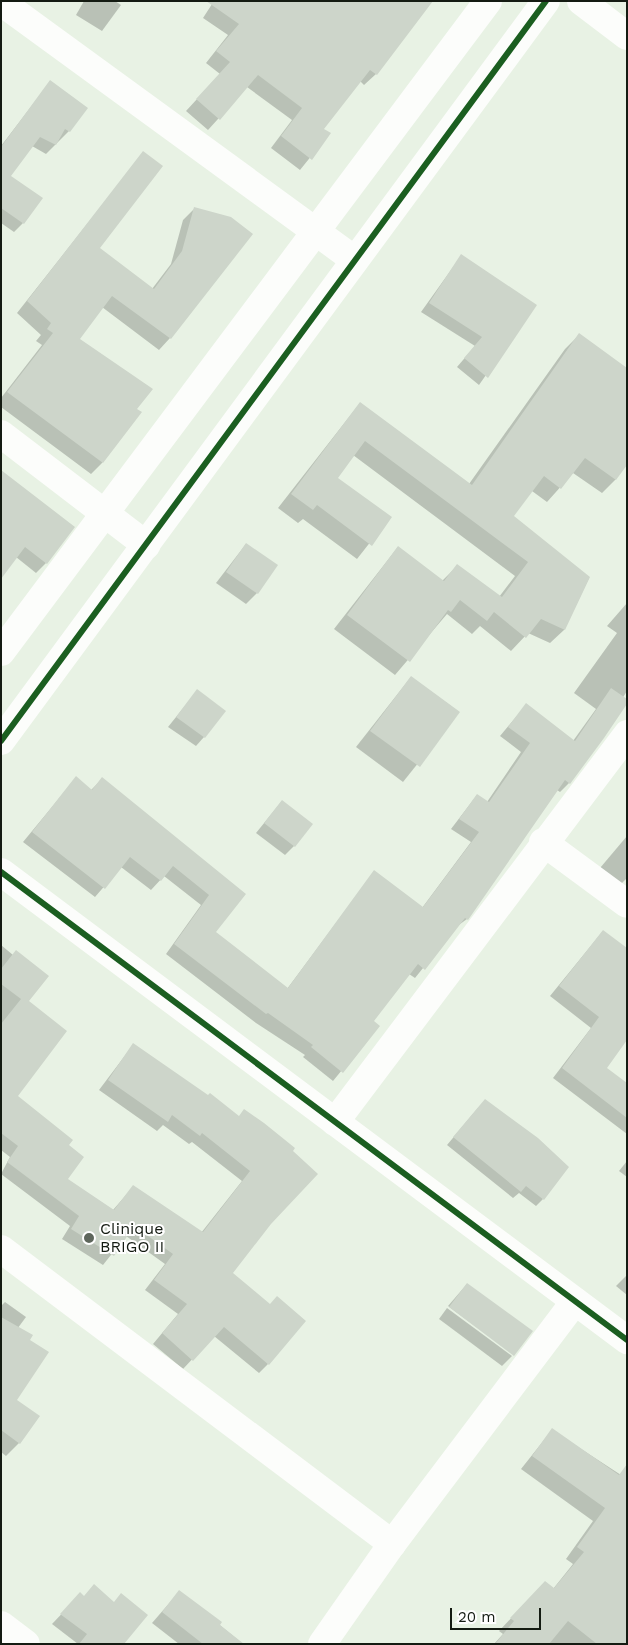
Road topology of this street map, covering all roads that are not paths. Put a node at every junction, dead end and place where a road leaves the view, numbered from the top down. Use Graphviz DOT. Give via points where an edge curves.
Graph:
graph roads {
  1 [pos="488,1"];
  2 [pos="546,1"];
  3 [pos="581,1"];
  4 [pos="17,6"];
  5 [pos="627,36"];
  6 [pos="314,230"];
  7 [pos="355,260"];
  8 [pos="1,434"];
  9 [pos="105,512"];
  10 [pos="146,545"];
  11 [pos="1,652"];
  12 [pos="627,734"];
  13 [pos="1,742"];
  14 [pos="543,842"];
  15 [pos="1,872"];
  16 [pos="627,904"];
  17 [pos="335,1122"];
  18 [pos="1,1249"];
  19 [pos="575,1302"];
  20 [pos="627,1340"];
  21 [pos="392,1544"];
  22 [pos="1,1625"];
  23 [pos="26,1644"];
  24 [pos="322,1644"];
  1 -- 6 [label="street"];
  2 -- 7 [label="street"];
  3 -- 5 [label="street"];
  4 -- 6 [label="street"];
  6 -- 7 [label="street"];
  6 -- 9 [label="street"];
  7 -- 10 [label="street"];
  8 -- 9 [label="street"];
  9 -- 10 [label="street"];
  9 -- 11 [label="street"];
  10 -- 13 [label="street"];
  12 -- 14 [label="street"];
  14 -- 16 [label="street"];
  14 -- 17 [label="street"];
  15 -- 17 [label="street"];
  17 -- 19 [label="street"];
  18 -- 21 [label="street"];
  19 -- 20 [label="street"];
  19 -- 21 [label="street"];
  21 -- 24 [label="street"];
  22 -- 23 [label="street"];
}
